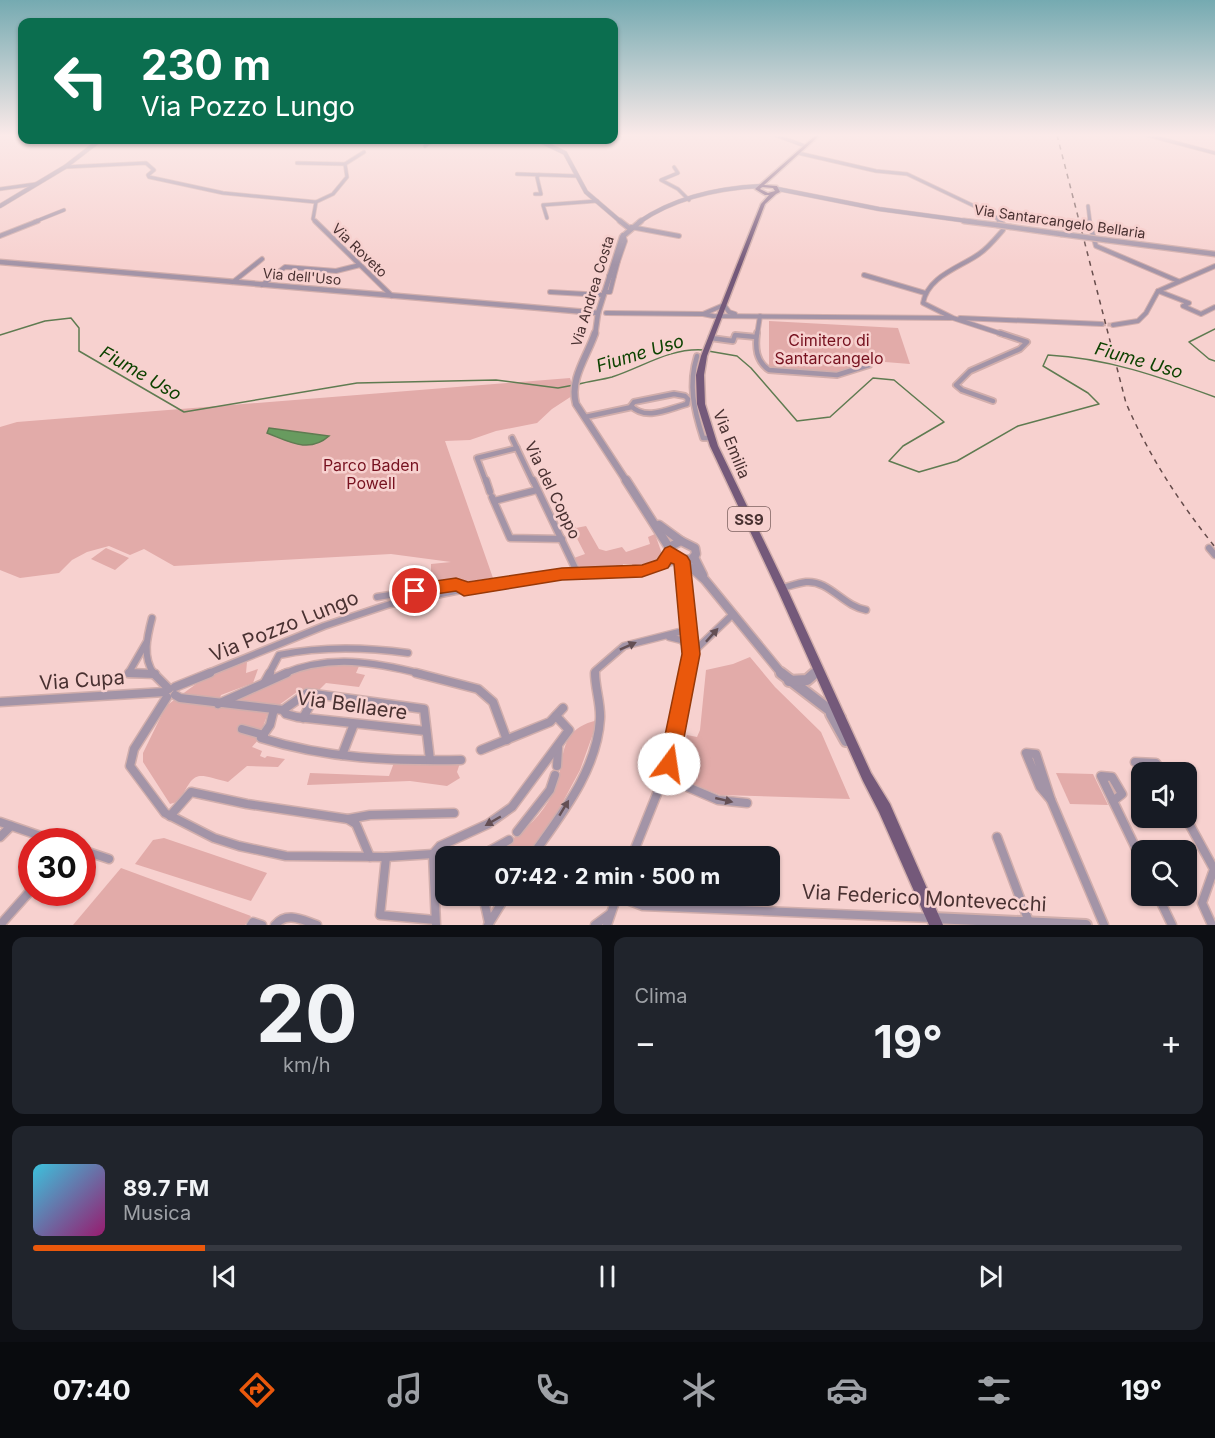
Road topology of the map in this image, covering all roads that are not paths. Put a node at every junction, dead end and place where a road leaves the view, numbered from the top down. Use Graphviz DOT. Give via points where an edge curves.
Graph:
graph roads {
  1 [pos="46,178"];
  2 [pos="154,178"];
  3 [pos="346,178"];
  4 [pos="537,178"];
  5 [pos="579,178"];
  6 [pos="665,178"];
  7 [pos="771,178"];
  8 [pos="776,178"];
  9 [pos="916,178"];
  10 [pos="36,184"];
  11 [pos="0,189"];
  12 [pos="761,189"];
  13 [pos="777,191"];
  14 [pos="535,194"];
  15 [pos="689,200"];
  16 [pos="597,201"];
  17 [pos="316,202"];
  18 [pos="763,204"];
  19 [pos="0,206"];
  20 [pos="1088,206"];
  21 [pos="64,210"];
  22 [pos="547,218"];
  23 [pos="629,227"];
  24 [pos="0,236"];
  25 [pos="679,236"];
  26 [pos="1215,254"];
  27 [pos="262,259"];
  28 [pos="1,263"];
  29 [pos="360,265"];
  30 [pos="1215,266"];
  31 [pos="864,275"];
  32 [pos="1178,281"];
  33 [pos="233,282"];
  34 [pos="262,285"];
  35 [pos="1158,291"];
  36 [pos="550,292"];
  37 [pos="925,293"];
  38 [pos="604,294"];
  39 [pos="392,296"];
  40 [pos="724,305"];
  41 [pos="1215,307"];
  42 [pos="598,313"];
  43 [pos="606,313"];
  44 [pos="706,315"];
  45 [pos="720,315"];
  46 [pos="737,315"];
  47 [pos="817,316"];
  48 [pos="759,317"];
  49 [pos="953,318"];
  50 [pos="819,324"];
  51 [pos="1102,324"];
  52 [pos="716,325"];
  53 [pos="1113,325"];
  54 [pos="756,337"];
  55 [pos="710,340"];
  56 [pos="869,366"];
  57 [pos="993,401"];
  58 [pos="632,407"];
  59 [pos="585,417"];
  60 [pos="512,438"];
  61 [pos="517,447"];
  62 [pos="537,490"];
  63 [pos="492,497"];
  64 [pos="654,522"];
  65 [pos="562,539"];
  66 [pos="681,542"];
  67 [pos="1209,548"];
  68 [pos="670,550"];
  69 [pos="568,553"];
  70 [pos="1215,555"];
  71 [pos="694,556"];
  72 [pos="681,560"];
  73 [pos="662,564"];
  74 [pos="562,574"];
  75 [pos="578,574"];
  76 [pos="705,580"];
  77 [pos="782,588"];
  78 [pos="464,589"];
  79 [pos="377,597"];
  80 [pos="866,610"];
  81 [pos="732,615"];
  82 [pos="153,618"];
  83 [pos="687,630"];
  84 [pos="668,636"];
  85 [pos="146,643"];
  86 [pos="691,651"];
  87 [pos="408,653"];
  88 [pos="818,670"];
  89 [pos="155,674"];
  90 [pos="789,681"];
  91 [pos="265,683"];
  92 [pos="171,692"];
  93 [pos="316,693"];
  94 [pos="0,702"];
  95 [pos="218,705"];
  96 [pos="563,708"];
  97 [pos="278,709"];
  98 [pos="424,709"];
  99 [pos="556,716"];
  100 [pos="839,717"];
  101 [pos="303,718"];
  102 [pos="502,721"];
  103 [pos="354,724"];
  104 [pos="242,729"];
  105 [pos="426,732"];
  106 [pos="262,736"];
  107 [pos="507,740"];
  108 [pos="558,746"];
  109 [pos="482,750"];
  110 [pos="342,755"];
  111 [pos="430,760"];
  112 [pos="461,760"];
  113 [pos="557,766"];
  114 [pos="555,775"];
  115 [pos="664,777"];
  116 [pos="1052,800"];
  117 [pos="1113,801"];
  118 [pos="747,803"];
  119 [pos="885,810"];
  120 [pos="454,813"];
  121 [pos="170,816"];
  122 [pos="348,819"];
  123 [pos="0,822"];
  124 [pos="11,826"];
  125 [pos="18,828"];
  126 [pos="1191,828"];
  127 [pos="517,832"];
  128 [pos="0,837"];
  129 [pos="998,837"];
  130 [pos="509,840"];
  131 [pos="1132,840"];
  132 [pos="498,846"];
  133 [pos="538,846"];
  134 [pos="637,846"];
  135 [pos="432,854"];
  136 [pos="96,855"];
  137 [pos="370,857"];
  138 [pos="386,857"];
  139 [pos="109,859"];
  140 [pos="18,905"];
  141 [pos="485,906"];
  142 [pos="500,906"];
  143 [pos="613,906"];
  144 [pos="643,906"];
  145 [pos="1163,906"];
  146 [pos="610,914"];
  147 [pos="934,921"];
  148 [pos="277,922"];
  149 [pos="435,922"];
  150 [pos="1029,922"];
  151 [pos="992,923"];
  152 [pos="488,924"];
  153 [pos="0,925"];
  154 [pos="252,925"];
  155 [pos="262,925"];
  156 [pos="317,925"];
  157 [pos="595,925"];
  158 [pos="607,925"];
  159 [pos="1086,925"];
  160 [pos="1104,925"];
  161 [pos="1172,925"];
  162 [pos="1212,925"];
  1 -- 10 [label="street"];
  2 -- 17 [label="street" via="223,193"];
  3 -- 17 [label="street" via="333,194"];
  4 -- 14 [label="street" via="541,194"];
  5 -- 16 [label="street" via="582,188"];
  6 -- 15 [label="street" via="661,180"];
  7 -- 12 [label="main road"];
  8 -- 13 [label="main road"];
  9 -- 37 [label="street" via="993,215 1002,223 1003,230 980,254 954,267"];
  10 -- 11 [label="street"];
  10 -- 19 [label="street"];
  12 -- 13 [label="main road"];
  12 -- 15 [label="street, Via Andrea Costa" via="732,190"];
  12 -- 18 [label="main road"];
  13 -- 18 [label="main road, Via Emilia / SS9"];
  13 -- 26 [label="street, Via Santarcangelo Bellaria, bridge" via="879,209"];
  15 -- 23 [label="street, Via Andrea Costa" via="649,214"];
  16 -- 22 [label="street" via="543,205"];
  16 -- 23 [label="street"];
  17 -- 29 [label="street, Via Roveto" via="313,219"];
  18 -- 40 [label="main road, Via Emilia / SS9"];
  20 -- 32 [label="street" via="1096,246"];
  21 -- 24 [label="street"];
  23 -- 25 [label="street"];
  23 -- 38 [label="street, Via Andrea Costa"];
  27 -- 33 [label="street"];
  28 -- 33 [label="street, Via dell'Uso"];
  29 -- 34 [label="street" via="336,271 285,267"];
  29 -- 39 [label="street, Via Roveto"];
  30 -- 32 [label="street"];
  31 -- 37 [label="street"];
  32 -- 35 [label="street"];
  33 -- 34 [label="street, Via dell'Uso"];
  34 -- 39 [label="street, Via dell'Uso"];
  35 -- 41 [label="street" via="1189,303 1183,306 1201,314"];
  35 -- 53 [label="street" via="1143,320"];
  36 -- 38 [label="street"];
  37 -- 49 [label="street" via="925,306"];
  38 -- 42 [label="street, Via Andrea Costa"];
  39 -- 42 [label="street, Via dell'Uso"];
  40 -- 44 [label="street"];
  40 -- 45 [label="main road, Via Emilia / SS9"];
  40 -- 46 [label="street"];
  42 -- 59 [label="street, Via Andrea Costa" via="595,335 579,369 574,397"];
  43 -- 44 [label="street"];
  44 -- 45 [label="street"];
  44 -- 52 [label="street"];
  45 -- 46 [label="street"];
  45 -- 52 [label="main road, Via Emilia / SS9"];
  46 -- 48 [label="street"];
  46 -- 52 [label="street"];
  47 -- 48 [label="street"];
  47 -- 49 [label="street"];
  47 -- 50 [label="street"];
  48 -- 54 [label="street"];
  49 -- 51 [label="street"];
  49 -- 57 [label="street" via="1028,343 970,371 956,387"];
  52 -- 55 [label="main road, Via Emilia / SS9"];
  54 -- 55 [label="street" via="735,335 734,341"];
  54 -- 56 [label="street" via="755,346 765,368 774,372 837,375"];
  55 -- 77 [label="main road, Via Emilia / SS9" via="700,359 700,404 711,438"];
  58 -- 58 [label="street" via="646,415 684,407 688,399 672,394 634,402"];
  58 -- 59 [label="street"];
  59 -- 64 [label="street, Via Andrea Costa"];
  60 -- 61 [label="street, Via del Coppo"];
  61 -- 62 [label="street, Via del Coppo"];
  61 -- 63 [label="street" via="477,458"];
  62 -- 63 [label="street"];
  62 -- 65 [label="street, Via del Coppo"];
  63 -- 65 [label="street" via="510,538"];
  64 -- 66 [label="street, Via Andrea Costa"];
  64 -- 68 [label="street, Via Andrea Costa"];
  65 -- 69 [label="street, Via del Coppo"];
  66 -- 68 [label="street"];
  66 -- 71 [label="street, Via Andrea Costa" via="692,545"];
  67 -- 70 [label="street"];
  68 -- 72 [label="street, Via Andrea Costa"];
  68 -- 73 [label="street"];
  69 -- 74 [label="street, Via del Coppo" via="568,570"];
  69 -- 75 [label="street, Via del Coppo"];
  71 -- 72 [label="street"];
  71 -- 76 [label="street"];
  72 -- 73 [label="street, Via Pozzo Lungo"];
  72 -- 76 [label="street, Via Andrea Costa"];
  72 -- 83 [label="street"];
  73 -- 75 [label="street, Via Pozzo Lungo" via="634,573"];
  74 -- 75 [label="street, Via Pozzo Lungo"];
  74 -- 78 [label="street, Via Pozzo Lungo"];
  76 -- 81 [label="street"];
  77 -- 80 [label="street" via="808,581 817,583 848,606"];
  77 -- 88 [label="main road, Via Emilia / SS9"];
  78 -- 79 [label="street, Via Pozzo Lungo" via="456,585"];
  78 -- 92 [label="street, Via Pozzo Lungo" via="370,610 232,662"];
  86 -- 81 [label="street, one-way"];
  81 -- 90 [label="street"];
  82 -- 85 [label="street"];
  83 -- 84 [label="street"];
  83 -- 86 [label="street"];
  84 -- 86 [label="street" via="681,640"];
  133 -- 84 [label="street, one-way" via="579,783 593,751 601,708 595,671 624,646"];
  85 -- 89 [label="street"];
  85 -- 89 [label="street" via="128,674"];
  86 -- 115 [label="street" via="675,743"];
  87 -- 91 [label="street" via="365,648 297,651 279,655"];
  88 -- 90 [label="street" via="807,680"];
  88 -- 100 [label="main road, Via Emilia"];
  89 -- 92 [label="street"];
  90 -- 100 [label="street"];
  91 -- 95 [label="street"];
  91 -- 102 [label="street" via="304,665 325,661 361,663 478,689 492,702"];
  92 -- 94 [label="street, Via Cupa"];
  92 -- 95 [label="street" via="180,698"];
  92 -- 121 [label="street" via="134,749 130,766"];
  93 -- 97 [label="street" via="307,693"];
  93 -- 98 [label="street"];
  93 -- 101 [label="street"];
  95 -- 97 [label="street"];
  96 -- 99 [label="street"];
  97 -- 101 [label="street, Via Bellaere"];
  97 -- 106 [label="street"];
  98 -- 105 [label="street"];
  99 -- 107 [label="street"];
  99 -- 108 [label="street" via="569,730"];
  100 -- 119 [label="main road"];
  100 -- 119 [label="main road"];
  101 -- 103 [label="street, Via Bellaere"];
  102 -- 107 [label="street"];
  103 -- 105 [label="street, Via Bellaere"];
  103 -- 110 [label="street"];
  104 -- 106 [label="street"];
  105 -- 111 [label="street"];
  106 -- 110 [label="street" via="311,751"];
  107 -- 109 [label="street"];
  108 -- 113 [label="street"];
  108 -- 135 [label="street, one-way" via="526,791 500,817 440,846"];
  110 -- 111 [label="street" via="377,760"];
  111 -- 112 [label="street"];
  114 -- 127 [label="street" via="550,790"];
  115 -- 118 [label="street, one-way" via="718,800"];
  115 -- 134 [label="street"];
  116 -- 116 [label="street" via="1036,754 1026,753 1040,787"];
  116 -- 160 [label="street"];
  117 -- 131 [label="street"];
  119 -- 147 [label="main road"];
  120 -- 122 [label="street"];
  121 -- 122 [label="street" via="191,792"];
  121 -- 137 [label="street" via="214,838 286,856"];
  122 -- 137 [label="street" via="356,825"];
  123 -- 124 [label="street"];
  124 -- 125 [label="street"];
  124 -- 128 [label="street"];
  126 -- 162 [label="street" via="1214,869 1202,903"];
  129 -- 150 [label="street"];
  130 -- 132 [label="street"];
  135 -- 138 [label="street"];
  135 -- 149 [label="street"];
  136 -- 139 [label="street"];
  137 -- 138 [label="street"];
  138 -- 149 [label="street" via="380,915"];
  140 -- 153 [label="street"];
  141 -- 152 [label="street"];
  142 -- 152 [label="street"];
  143 -- 146 [label="street"];
  144 -- 147 [label="street, Via Federico Montevecchi"];
  145 -- 161 [label="street"];
  146 -- 157 [label="street"];
  146 -- 158 [label="street"];
  147 -- 151 [label="street, Via Federico Montevecchi"];
  148 -- 156 [label="street" via="293,916"];
  150 -- 151 [label="street, Via Federico Montevecchi"];
  150 -- 159 [label="street, Via Federico Montevecchi"];
  154 -- 155 [label="street"];
}
